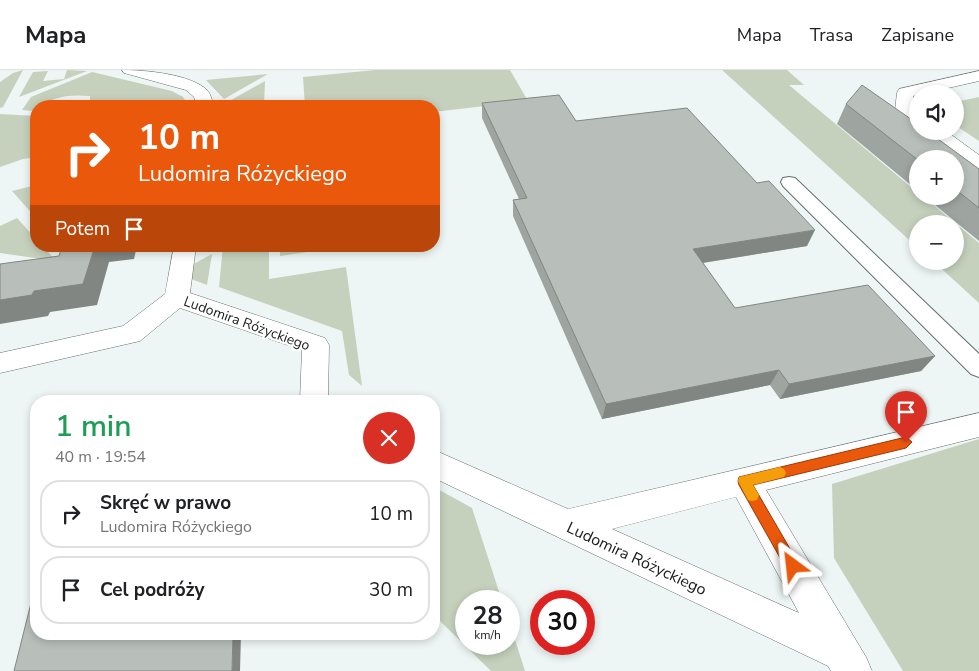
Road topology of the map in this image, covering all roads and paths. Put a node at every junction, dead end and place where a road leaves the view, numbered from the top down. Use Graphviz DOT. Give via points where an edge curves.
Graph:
graph roads {
  1 [pos="132,70"];
  2 [pos="979,76"];
  3 [pos="940,85"];
  4 [pos="909,92"];
  5 [pos="203,100"];
  6 [pos="909,113"];
  7 [pos="946,140"];
  8 [pos="979,164"];
  9 [pos="789,182"];
  10 [pos="184,252"];
  11 [pos="177,298"];
  12 [pos="0,363"];
  13 [pos="979,368"];
  14 [pos="314,395"];
  15 [pos="979,425"];
  16 [pos="440,466"];
  17 [pos="744,481"];
  18 [pos="566,525"];
  19 [pos="847,661"];
  1 -- 5 [label="street" via="192,87"];
  2 -- 3 [label="street"];
  4 -- 6 [label="street" via="905,93 904,110"];
  7 -- 8 [label="street"];
  9 -- 13 [label="lane"];
  10 -- 11 [label="street, Ludomira Różyckiego"];
  11 -- 12 [label="street" via="131,334"];
  11 -- 14 [label="street, Ludomira Różyckiego" via="316,345"];
  15 -- 17 [label="street"];
  16 -- 18 [label="street, Ludomira Różyckiego"];
  17 -- 18 [label="street"];
  17 -- 19 [label="street, Ludomira Różyckiego"];
  18 -- 19 [label="street, Ludomira Różyckiego"];
}
